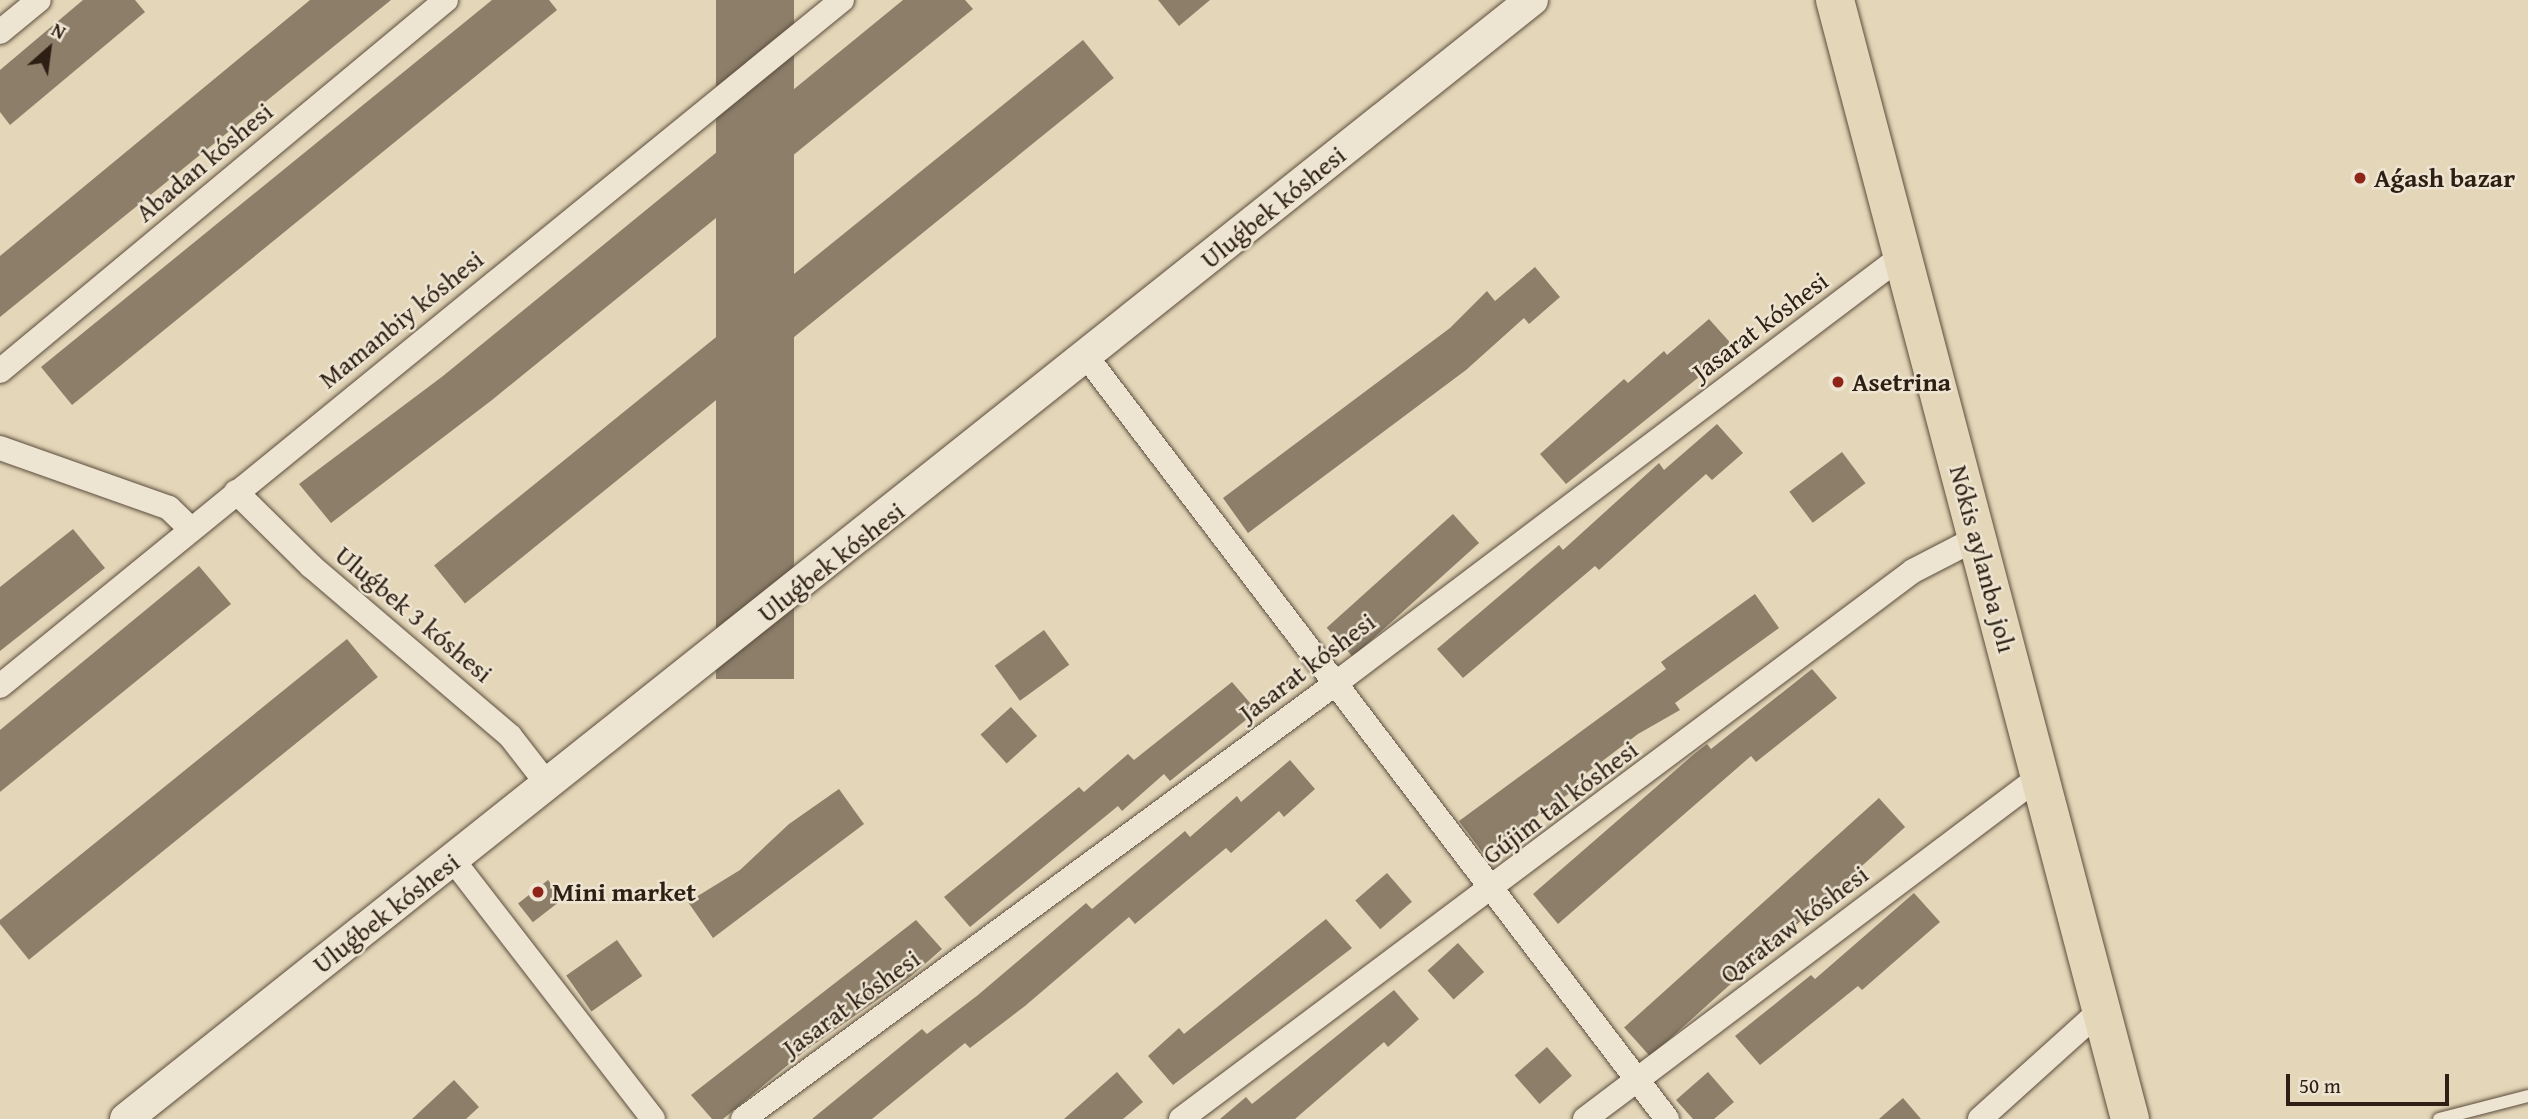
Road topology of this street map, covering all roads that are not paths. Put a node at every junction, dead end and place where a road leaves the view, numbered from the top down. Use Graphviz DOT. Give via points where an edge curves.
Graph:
graph roads {
  1 [pos="38,0"];
  2 [pos="446,0"];
  3 [pos="842,0"];
  4 [pos="1532,0"];
  5 [pos="1835,0"];
  6 [pos="0,32"];
  7 [pos="1902,256"];
  8 [pos="1086,356"];
  9 [pos="0,371"];
  10 [pos="0,448"];
  11 [pos="236,492"];
  12 [pos="191,529"];
  13 [pos="1977,538"];
  14 [pos="1335,684"];
  15 [pos="0,686"];
  16 [pos="2039,776"];
  17 [pos="548,785"];
  18 [pos="453,860"];
  19 [pos="1492,891"];
  20 [pos="2102,1009"];
  21 [pos="1636,1081"];
  22 [pos="2528,1096"];
  23 [pos="126,1119"];
  24 [pos="653,1119"];
  25 [pos="743,1119"];
  26 [pos="1181,1119"];
  27 [pos="1585,1119"];
  28 [pos="1667,1119"];
  29 [pos="1980,1119"];
  30 [pos="2130,1119"];
  31 [pos="2439,1119"];
  1 -- 6 [label="street"];
  2 -- 9 [label="street, Abadan kóshesi"];
  3 -- 11 [label="street, Mamanbiy kóshesi"];
  4 -- 8 [label="street, Uluǵbek kóshesi"];
  5 -- 7 [label="main road, Nókis aylanba jolı"];
  7 -- 13 [label="main road, Nókis aylanba jolı"];
  7 -- 14 [label="street, Jasarat kóshesi"];
  8 -- 14 [label="street"];
  8 -- 17 [label="street, Uluǵbek kóshesi"];
  10 -- 12 [label="street" via="169,508"];
  11 -- 12 [label="street, Mamanbiy kóshesi"];
  11 -- 17 [label="street, Uluǵbek 3 kóshesi" via="311,566 510,736"];
  12 -- 15 [label="street, Mamanbiy kóshesi"];
  13 -- 16 [label="main road, Nókis aylanba jolı"];
  13 -- 19 [label="street, Gújim tal kóshesi" via="1913,571"];
  14 -- 19 [label="street"];
  14 -- 25 [label="street, Jasarat kóshesi"];
  16 -- 20 [label="main road, Nókis aylanba jolı"];
  16 -- 21 [label="street, Qarataw kóshesi"];
  17 -- 18 [label="street, Uluǵbek kóshesi"];
  18 -- 23 [label="street, Uluǵbek kóshesi"];
  18 -- 24 [label="street"];
  19 -- 21 [label="street"];
  19 -- 26 [label="street, Gújim tal kóshesi"];
  20 -- 29 [label="street"];
  20 -- 30 [label="main road, Nókis aylanba jolı"];
  21 -- 27 [label="street, Qarataw kóshesi"];
  21 -- 28 [label="street"];
  22 -- 31 [label="lane"];
}
